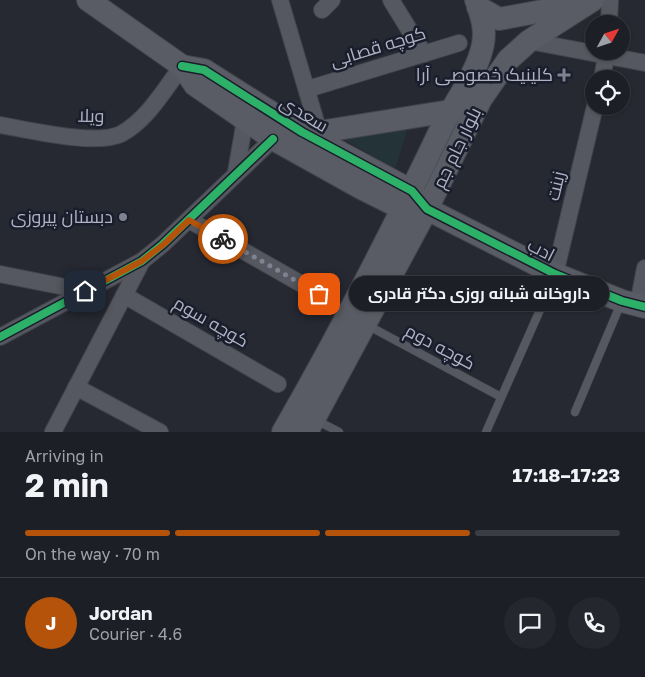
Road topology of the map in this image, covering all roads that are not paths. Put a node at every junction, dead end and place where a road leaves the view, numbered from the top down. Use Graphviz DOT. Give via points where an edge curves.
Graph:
graph roads {
  1 [pos="88,0"];
  2 [pos="280,0"];
  3 [pos="391,0"];
  4 [pos="610,0"];
  5 [pos="591,1"];
  6 [pos="478,2"];
  7 [pos="609,15"];
  8 [pos="529,41"];
  9 [pos="459,43"];
  10 [pos="585,50"];
  11 [pos="424,54"];
  12 [pos="630,59"];
  13 [pos="645,63"];
  14 [pos="182,66"];
  15 [pos="308,89"];
  16 [pos="450,111"];
  17 [pos="593,115"];
  18 [pos="245,120"];
  19 [pos="0,125"];
  20 [pos="310,132"];
  21 [pos="273,138"];
  22 [pos="236,172"];
  23 [pos="408,200"];
  24 [pos="427,209"];
  25 [pos="189,220"];
  26 [pos="142,261"];
  27 [pos="645,268"];
  28 [pos="0,274"];
  29 [pos="555,274"];
  30 [pos="85,291"];
  31 [pos="319,294"];
  32 [pos="124,295"];
  33 [pos="635,304"];
  34 [pos="365,324"];
  35 [pos="0,337"];
  36 [pos="278,384"];
  37 [pos="76,387"];
  38 [pos="501,397"];
  39 [pos="575,412"];
  40 [pos="311,426"];
  41 [pos="53,432"];
  42 [pos="160,432"];
  43 [pos="282,432"];
  44 [pos="339,432"];
  45 [pos="486,432"];
  1 -- 14 [label="main road, سعدی"];
  2 -- 15 [label="street"];
  3 -- 11 [label="street"];
  4 -- 7 [label="street"];
  5 -- 6 [label="main road" via="499,19"];
  5 -- 8 [label="main road, بلوار جام جم"];
  6 -- 16 [label="main road, بلوار جام جم" via="485,29 483,46"];
  8 -- 10 [label="street"];
  8 -- 24 [label="main road, بلوار جام جم" via="508,60 481,99"];
  9 -- 11 [label="street, کوچه قصابی"];
  11 -- 15 [label="street, کوچه قصابی"];
  12 -- 13 [label="street"];
  14 -- 18 [label="main road, سعدی" via="194,85"];
  14 -- 19 [label="street, ویلا" via="140,120 120,134 99,140"];
  14 -- 20 [label="main road, سعدی" via="204,70"];
  15 -- 20 [label="street"];
  16 -- 20 [label="main road"];
  16 -- 23 [label="main road, بلوار جام جم"];
  17 -- 29 [label="street, زینت"];
  18 -- 21 [label="main road, سعدی"];
  18 -- 22 [label="street"];
  20 -- 23 [label="main road, سعدی"];
  21 -- 22 [label="street"];
  21 -- 23 [label="main road, سعدی" via="361,188"];
  22 -- 25 [label="street"];
  23 -- 24 [label="main road"];
  23 -- 43 [label="main road, بلوار جام جم"];
  24 -- 29 [label="main road, ادب"];
  24 -- 34 [label="main road, بلوار جام جم"];
  25 -- 26 [label="street"];
  25 -- 31 [label="street"];
  26 -- 30 [label="street"];
  26 -- 32 [label="street"];
  27 -- 33 [label="street"];
  28 -- 30 [label="street"];
  29 -- 33 [label="main road, ادب"];
  29 -- 38 [label="lane"];
  30 -- 35 [label="street"];
  32 -- 36 [label="street, کوچه سوم"];
  32 -- 37 [label="street"];
  33 -- 39 [label="lane"];
  34 -- 38 [label="lane, کوچه دوم"];
  34 -- 40 [label="main road, بلوار جام جم"];
  37 -- 41 [label="street"];
  37 -- 42 [label="street"];
  38 -- 45 [label="lane"];
  40 -- 44 [label="lane"];
}
